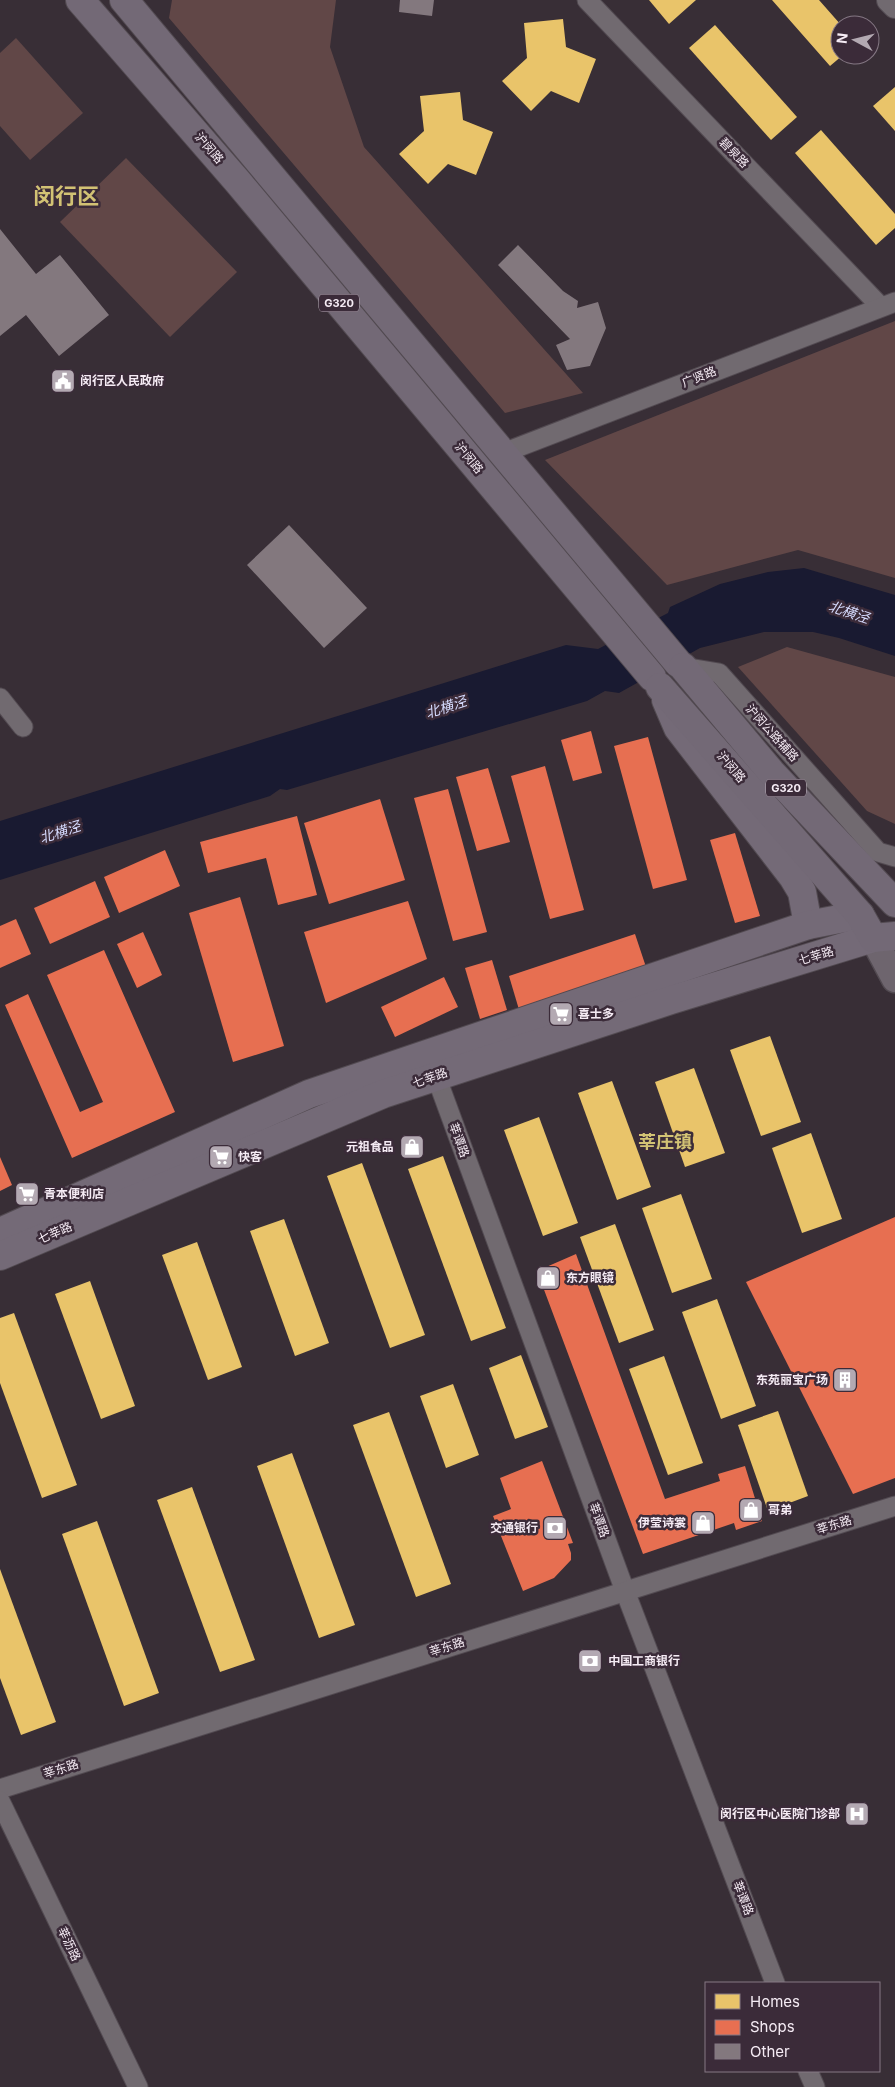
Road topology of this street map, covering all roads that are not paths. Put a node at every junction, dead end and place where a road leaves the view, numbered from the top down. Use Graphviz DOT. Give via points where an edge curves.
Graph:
graph roads {
  1 [pos="80,0"];
  2 [pos="124,0"];
  3 [pos="151,0"];
  4 [pos="587,0"];
  5 [pos="889,0"];
  6 [pos="895,6"];
  7 [pos="150,31"];
  8 [pos="888,304"];
  9 [pos="503,453"];
  10 [pos="680,665"];
  11 [pos="656,682"];
  12 [pos="0,698"];
  13 [pos="23,727"];
  14 [pos="895,856"];
  15 [pos="895,904"];
  16 [pos="808,924"];
  17 [pos="876,930"];
  18 [pos="895,979"];
  19 [pos="430,1066"];
  20 [pos="0,1232"];
  21 [pos="0,1256"];
  22 [pos="895,1506"];
  23 [pos="625,1591"];
  24 [pos="0,1788"];
  25 [pos="0,1802"];
  26 [pos="775,1982"];
  27 [pos="808,2072"];
  28 [pos="138,2087"];
  29 [pos="815,2087"];
  1 -- 11 [label="highway, 沪闵路 / G320" via="244,189"];
  2 -- 7 [label="highway, G320"];
  3 -- 7 [label="highway"];
  4 -- 8 [label="street, 碧泉路"];
  5 -- 6 [label="street"];
  7 -- 9 [label="highway, G320"];
  8 -- 9 [label="street, 广贤路"];
  9 -- 10 [label="highway, G320"];
  10 -- 14 [label="street, 沪闵公路辅路" via="719,673 878,852"];
  10 -- 15 [label="highway, G320" via="771,772"];
  11 -- 16 [label="main road" via="678,728 802,892"];
  11 -- 17 [label="highway, 沪闵路 / G320"];
  12 -- 13 [label="street"];
  15 -- 17 [label="highway, G320"];
  16 -- 17 [label="main road, 七莘路"];
  16 -- 19 [label="main road, 七莘路"];
  17 -- 18 [label="main road"];
  17 -- 19 [label="main road, 七莘路" via="661,1003"];
  19 -- 20 [label="main road, 七莘路" via="310,1094"];
  19 -- 21 [label="main road, 七莘路" via="383,1094"];
  19 -- 23 [label="street, 莘谭路"];
  22 -- 23 [label="street, 莘东路"];
  23 -- 24 [label="street, 莘东路"];
  23 -- 26 [label="street, 莘谭路"];
  25 -- 28 [label="street, 莘沥路"];
  27 -- 29 [label="street"];
}
